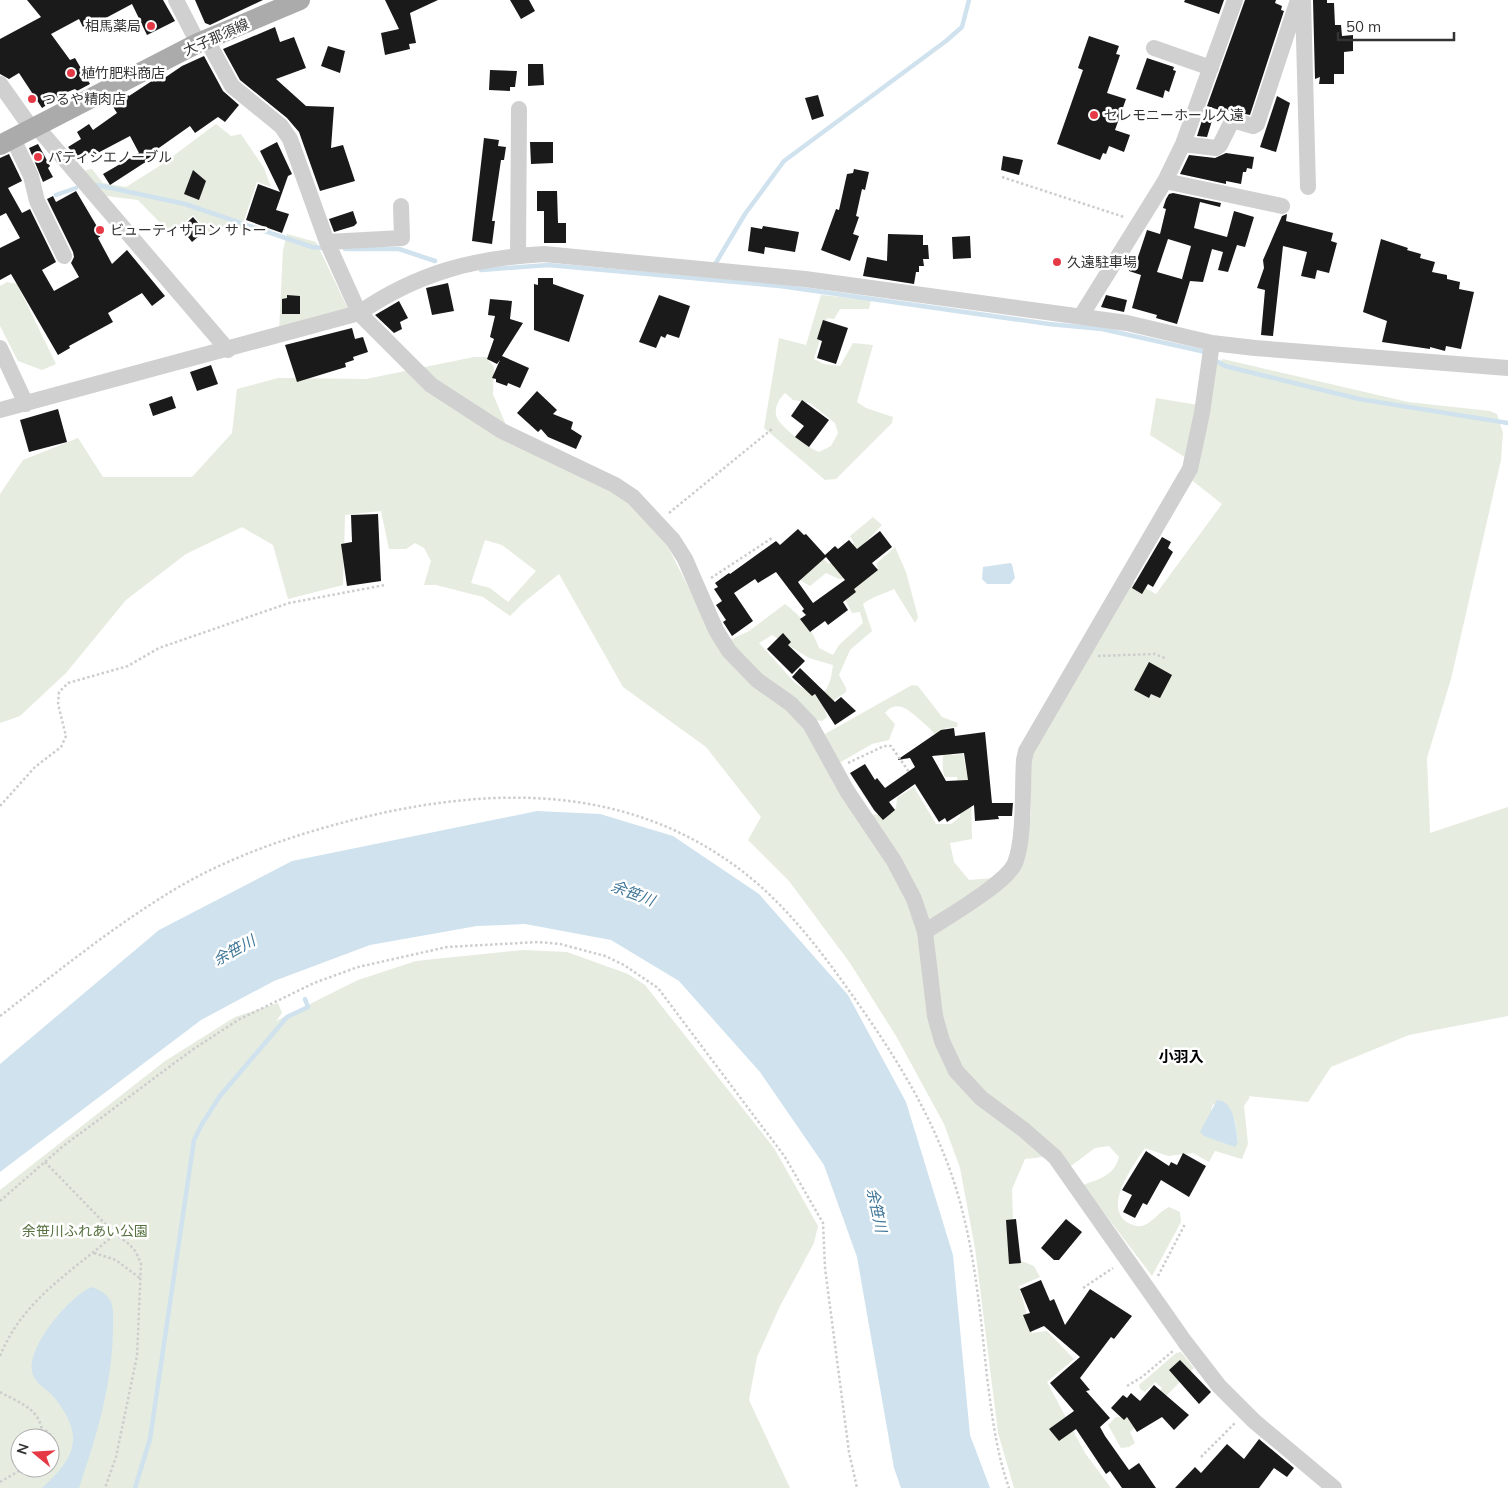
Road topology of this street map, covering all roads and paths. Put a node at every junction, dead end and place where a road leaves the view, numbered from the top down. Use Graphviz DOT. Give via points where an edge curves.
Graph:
graph roads {
  1 [pos="176,0"];
  2 [pos="300,0"];
  3 [pos="1235,0"];
  4 [pos="1298,0"];
  5 [pos="1302,0"];
  6 [pos="203,42"];
  7 [pos="1154,48"];
  8 [pos="1211,68"];
  9 [pos="0,84"];
  10 [pos="519,109"];
  11 [pos="34,128"];
  12 [pos="6,142"];
  13 [pos="1183,144"];
  14 [pos="1002,177"];
  15 [pos="1166,181"];
  16 [pos="1308,187"];
  17 [pos="401,206"];
  18 [pos="1282,206"];
  19 [pos="1139,222"];
  20 [pos="328,242"];
  21 [pos="64,256"];
  22 [pos="518,256"];
  23 [pos="359,313"];
  24 [pos="1081,316"];
  25 [pos="1212,343"];
  26 [pos="0,348"];
  27 [pos="228,350"];
  28 [pos="1506,368"];
  29 [pos="26,404"];
  30 [pos="0,410"];
  31 [pos="772,429"];
  32 [pos="658,522"];
  33 [pos="772,538"];
  34 [pos="385,586"];
  35 [pos="698,588"];
  36 [pos="1079,657"];
  37 [pos="1167,659"];
  38 [pos="836,770"];
  39 [pos="909,772"];
  40 [pos="0,806"];
  41 [pos="925,932"];
  42 [pos="0,1016"];
  43 [pos="45,1162"];
  44 [pos="0,1201"];
  45 [pos="1185,1224"];
  46 [pos="116,1234"];
  47 [pos="94,1253"];
  48 [pos="1127,1259"];
  49 [pos="141,1279"];
  50 [pos="1083,1288"];
  51 [pos="1150,1291"];
  52 [pos="1185,1342"];
  53 [pos="0,1356"];
  54 [pos="1126,1386"];
  55 [pos="0,1392"];
  56 [pos="1246,1413"];
  57 [pos="42,1428"];
  58 [pos="1201,1457"];
  59 [pos="105,1488"];
  60 [pos="857,1488"];
  61 [pos="1009,1488"];
  62 [pos="1334,1488"];
  1 -- 6 [label="street"];
  2 -- 6 [label="main road, 大子那須線"];
  3 -- 8 [label="street"];
  4 -- 13 [label="street" via="1258,124 1232,123 1216,148"];
  5 -- 16 [label="street"];
  6 -- 11 [label="main road, 大子那須線"];
  6 -- 20 [label="street" via="232,86 281,126 290,139"];
  7 -- 8 [label="street"];
  8 -- 13 [label="street"];
  9 -- 11 [label="street"];
  10 -- 22 [label="street"];
  11 -- 12 [label="main road, 大子那須線"];
  11 -- 27 [label="street"];
  12 -- 21 [label="street" via="31,176 37,200"];
  13 -- 15 [label="street"];
  14 -- 19 [label="path"];
  15 -- 18 [label="street"];
  15 -- 19 [label="street"];
  17 -- 20 [label="street" via="402,238"];
  19 -- 24 [label="street"];
  20 -- 23 [label="street"];
  22 -- 23 [label="street" via="468,263 434,274 384,296"];
  22 -- 24 [label="street" via="544,254 804,279"];
  23 -- 27 [label="street"];
  23 -- 32 [label="street" via="431,385 502,430 615,485"];
  24 -- 25 [label="street"];
  25 -- 28 [label="street"];
  25 -- 36 [label="street" via="1190,469"];
  26 -- 29 [label="street"];
  27 -- 29 [label="street"];
  29 -- 30 [label="street"];
  31 -- 32 [label="path"];
  32 -- 35 [label="street" via="685,559"];
  33 -- 35 [label="path"];
  34 -- 40 [label="path" via="289,603 176,642 128,666 68,682 59,692 58,704 66,736 61,747 36,766"];
  35 -- 38 [label="street" via="729,652 810,724"];
  36 -- 37 [label="path" via="1155,654"];
  36 -- 41 [label="street" via="1026,751 1016,862 1004,878"];
  38 -- 39 [label="path" via="860,756 891,746"];
  38 -- 41 [label="street" via="894,861 914,900"];
  41 -- 48 [label="street" via="935,1016 956,1071 981,1098 1055,1157"];
  42 -- 61 [label="path" via="77,956 173,890 266,848 340,823 414,807 517,797 593,803 677,831 741,870 775,901 826,959 915,1092 952,1177 971,1250 995,1443"];
  43 -- 44 [label="path"];
  43 -- 46 [label="path"];
  43 -- 60 [label="path" via="212,1036 271,1002 314,983 393,958 456,946 538,942 560,944 604,956 658,988 785,1157 823,1223 825,1268 849,1452"];
  45 -- 51 [label="path"];
  46 -- 47 [label="path"];
  46 -- 49 [label="path" via="136,1252 141,1264"];
  47 -- 49 [label="path" via="116,1260"];
  47 -- 53 [label="path" via="38,1299 12,1332"];
  48 -- 50 [label="path"];
  48 -- 51 [label="street"];
  49 -- 59 [label="path" via="137,1356 116,1457"];
  51 -- 52 [label="street"];
  52 -- 54 [label="path"];
  52 -- 56 [label="street" via="1219,1386"];
  55 -- 57 [label="path" via="29,1408 40,1420"];
  56 -- 58 [label="path"];
  56 -- 62 [label="street"];
}
